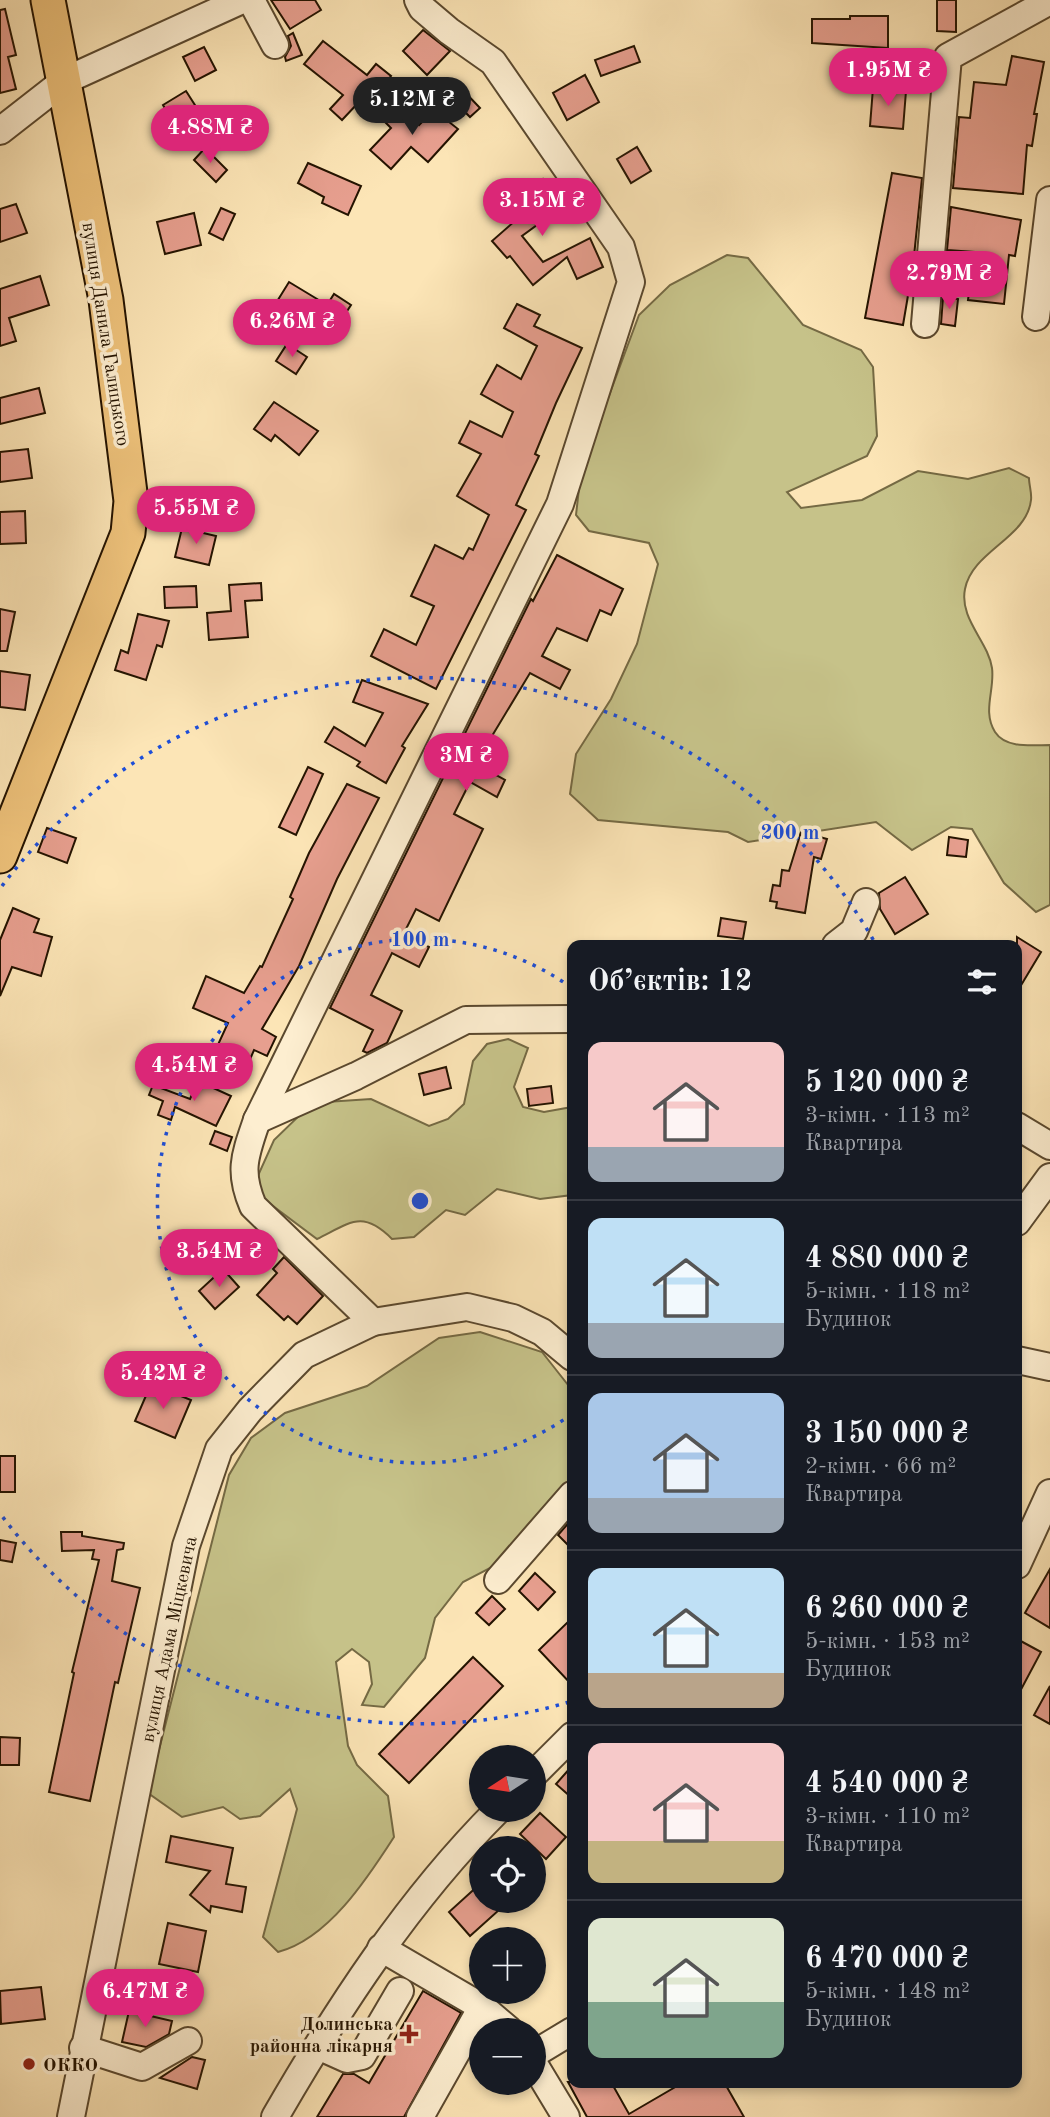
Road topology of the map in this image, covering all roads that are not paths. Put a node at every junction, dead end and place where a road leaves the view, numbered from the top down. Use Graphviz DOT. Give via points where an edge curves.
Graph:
graph roads {
  1 [pos="48,0"];
  2 [pos="242,0"];
  3 [pos="251,0"];
  4 [pos="418,0"];
  5 [pos="1050,1"];
  6 [pos="275,45"];
  7 [pos="64,81"];
  8 [pos="0,131"];
  9 [pos="1050,200"];
  10 [pos="1036,317"];
  11 [pos="925,324"];
  12 [pos="0,856"];
  13 [pos="866,902"];
  14 [pos="842,940"];
  15 [pos="567,1019"];
  16 [pos="257,1120"];
  17 [pos="1022,1129"];
  18 [pos="1050,1146"];
  19 [pos="1050,1177"];
  20 [pos="1022,1215"];
  21 [pos="373,1322"];
  22 [pos="567,1353"];
  23 [pos="1022,1361"];
  24 [pos="1050,1367"];
  25 [pos="1050,1493"];
  26 [pos="567,1501"];
  27 [pos="1022,1555"];
  28 [pos="498,1580"];
  29 [pos="567,1741"];
  30 [pos="546,1762"];
  31 [pos="486,1822"];
  32 [pos="382,1948"];
  33 [pos="401,1991"];
  34 [pos="481,2007"];
  35 [pos="494,2018"];
  36 [pos="567,2034"];
  37 [pos="188,2041"];
  38 [pos="318,2046"];
  39 [pos="546,2047"];
  40 [pos="83,2048"];
  41 [pos="546,2084"];
  42 [pos="71,2117"];
  43 [pos="275,2117"];
  44 [pos="420,2117"];
  45 [pos="566,2117"];
  1 -- 7 [label="main road, вулиця Данила Галицького"];
  2 -- 7 [label="street"];
  3 -- 6 [label="street"];
  4 -- 16 [label="street" via="449,31 493,62 621,247 631,282 560,504"];
  5 -- 11 [label="street" via="948,57"];
  7 -- 8 [label="street"];
  7 -- 12 [label="main road, вулиця Данила Галицького" via="106,300 131,500 128,533"];
  9 -- 10 [label="street"];
  13 -- 14 [label="street" via="854,930"];
  15 -- 16 [label="street" via="466,1020"];
  16 -- 21 [label="street" via="243,1161 245,1187 253,1206"];
  17 -- 18 [label="street"];
  19 -- 20 [label="street"];
  21 -- 22 [label="street, вулиця Адама Міцкевича" via="467,1307 533,1327"];
  21 -- 40 [label="street, вулиця Адама Міцкевича" via="304,1355 219,1449 186,1546"];
  23 -- 24 [label="street"];
  25 -- 27 [label="street"];
  26 -- 28 [label="street"];
  29 -- 30 [label="street"];
  31 -- 32 [label="street"];
  32 -- 34 [label="street"];
  32 -- 38 [label="street"];
  33 -- 38 [label="street" via="362,2056 347,2059"];
  34 -- 35 [label="street"];
  34 -- 44 [label="street"];
  36 -- 39 [label="street"];
  37 -- 40 [label="street" via="142,2067"];
  38 -- 43 [label="street"];
  40 -- 42 [label="street, вулиця Адама Міцкевича"];
  41 -- 45 [label="street"];
}
